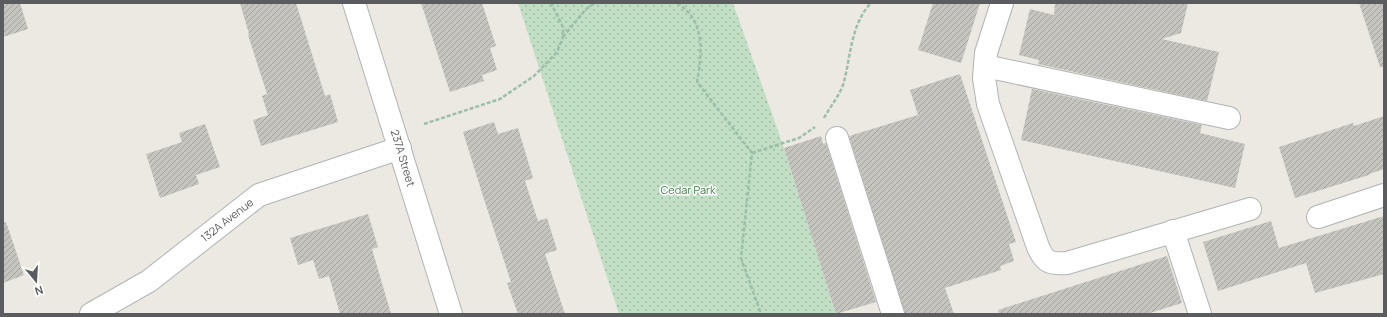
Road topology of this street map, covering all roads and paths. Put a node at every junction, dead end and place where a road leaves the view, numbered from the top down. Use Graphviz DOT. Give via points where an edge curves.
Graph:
graph roads {
  1 [pos="354,3"];
  2 [pos="551,3"];
  3 [pos="595,3"];
  4 [pos="677,3"];
  5 [pos="870,3"];
  6 [pos="1002,3"];
  7 [pos="563,38"];
  8 [pos="985,66"];
  9 [pos="1229,118"];
  10 [pos="424,124"];
  11 [pos="837,138"];
  12 [pos="400,148"];
  13 [pos="752,153"];
  14 [pos="1384,195"];
  15 [pos="1250,209"];
  16 [pos="1318,217"];
  17 [pos="1173,231"];
  18 [pos="91,314"];
  19 [pos="451,314"];
  20 [pos="761,314"];
  21 [pos="893,314"];
  22 [pos="1200,314"];
  1 -- 12 [label="street, 237A Street"];
  2 -- 7 [label="path" via="563,27"];
  3 -- 7 [label="path" via="586,9"];
  4 -- 13 [label="path" via="686,8 696,25 702,59 697,82"];
  5 -- 13 [label="path" via="863,11 850,48 843,86 821,123 799,138"];
  6 -- 8 [label="street" via="986,53"];
  7 -- 10 [label="path" via="556,52 539,71 515,91 500,99"];
  8 -- 9 [label="street"];
  8 -- 17 [label="street" via="988,104 1043,258 1052,264 1067,263"];
  11 -- 21 [label="street"];
  12 -- 18 [label="street, 132A Avenue" via="259,195 149,281"];
  12 -- 19 [label="street, 237A Street"];
  13 -- 20 [label="path" via="741,258"];
  14 -- 16 [label="street"];
  15 -- 17 [label="street"];
  17 -- 22 [label="street"];
}
